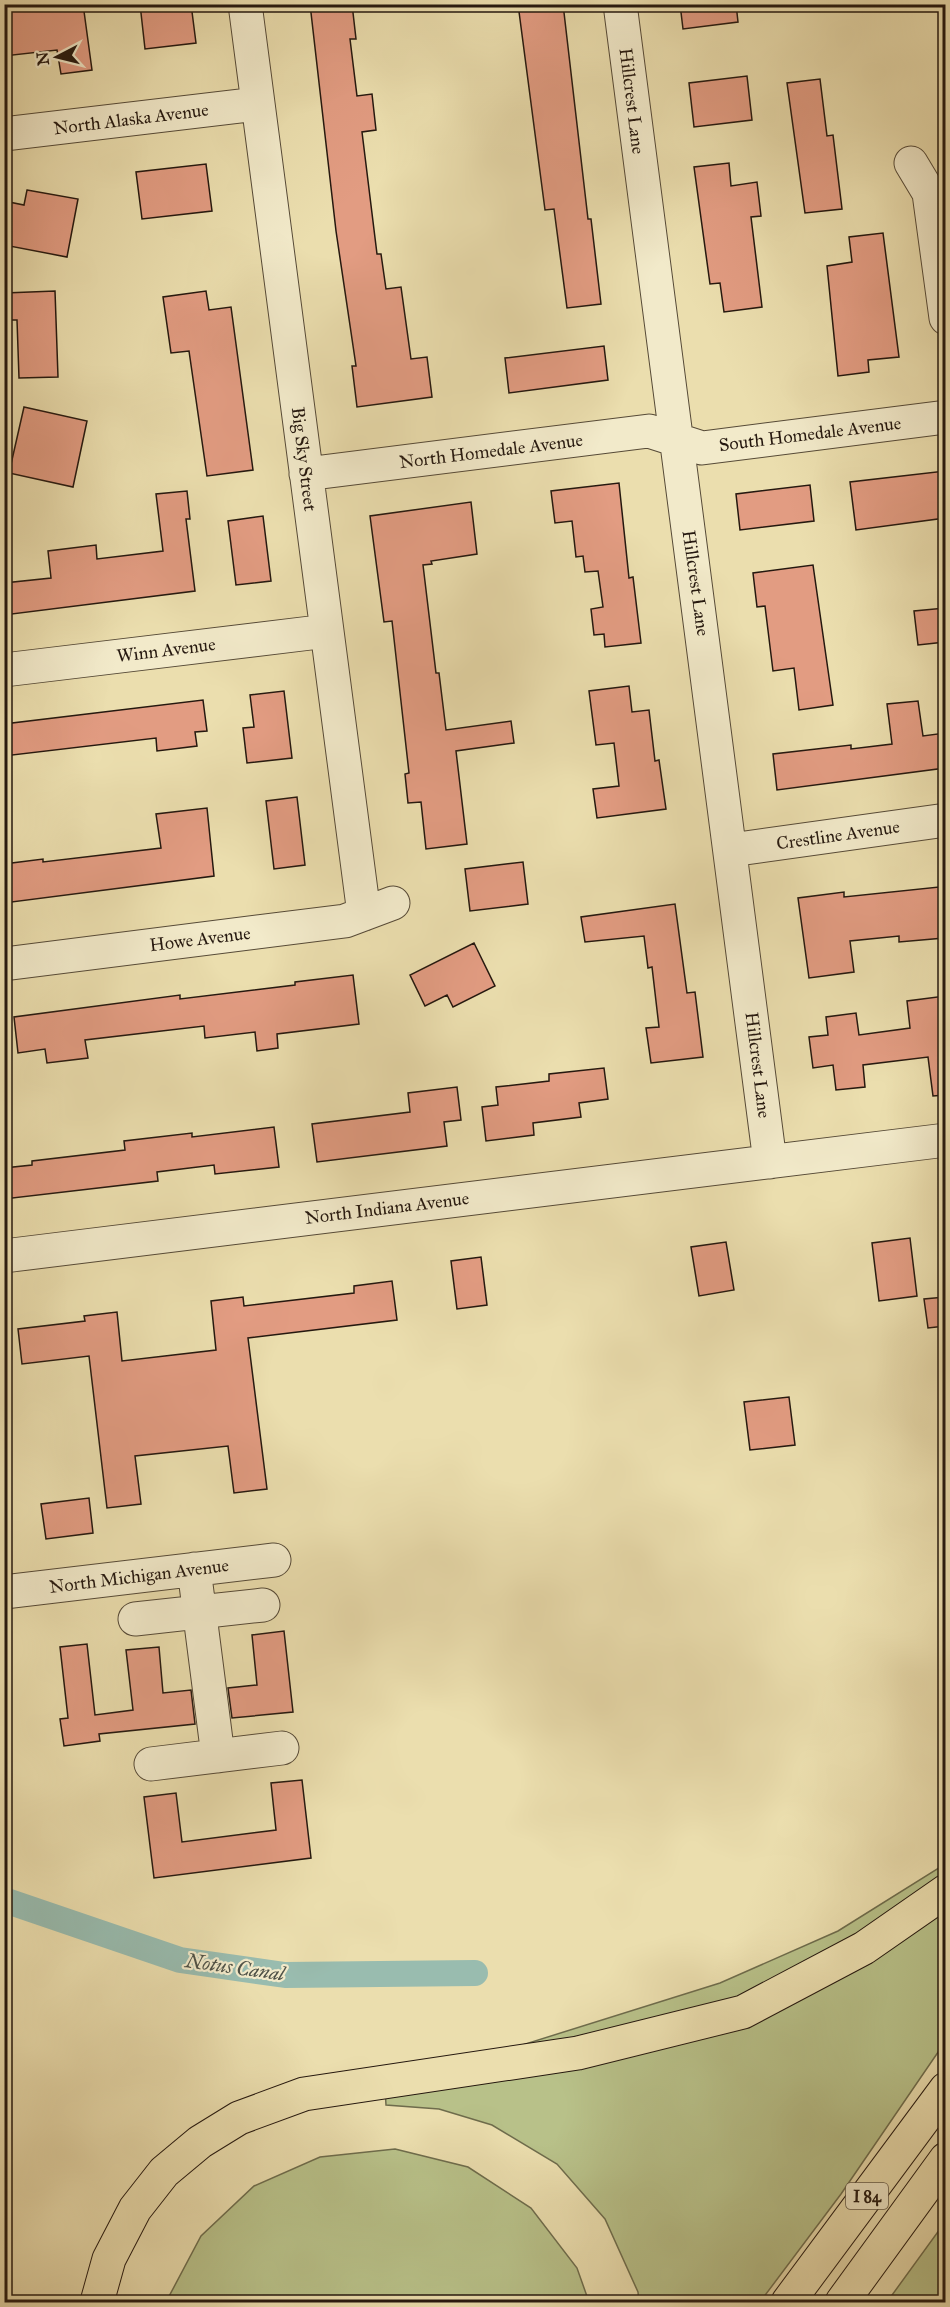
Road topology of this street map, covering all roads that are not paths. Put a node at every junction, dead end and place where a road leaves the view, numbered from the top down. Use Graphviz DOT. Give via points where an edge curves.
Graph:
graph roads {
  1 [pos="245,4"];
  2 [pos="620,4"];
  3 [pos="258,104"];
  4 [pos="4,134"];
  5 [pos="911,163"];
  6 [pos="945,318"];
  7 [pos="945,417"];
  8 [pos="676,440"];
  9 [pos="306,474"];
  10 [pos="327,631"];
  11 [pos="4,670"];
  12 [pos="945,820"];
  13 [pos="731,850"];
  14 [pos="378,908"];
  15 [pos="4,963"];
  16 [pos="945,1140"];
  17 [pos="770,1161"];
  18 [pos="4,1256"];
  19 [pos="274,1560"];
  20 [pos="194,1569"];
  21 [pos="4,1592"];
  22 [pos="263,1605"];
  23 [pos="200,1612"];
  24 [pos="135,1619"];
  25 [pos="282,1748"];
  26 [pos="218,1756"];
  27 [pos="151,1764"];
  28 [pos="945,1891"];
  29 [pos="945,2089"];
  30 [pos="945,2159"];
  31 [pos="97,2302"];
  32 [pos="788,2302"];
  33 [pos="842,2302"];
  1 -- 3 [label="street, Big Sky Street"];
  2 -- 8 [label="street, Hillcrest Lane"];
  3 -- 4 [label="street, North Alaska Avenue"];
  3 -- 9 [label="street, Big Sky Street"];
  5 -- 6 [label="street" via="929,192"];
  7 -- 8 [label="street, South Homedale Avenue" via="702,447"];
  8 -- 9 [label="street, North Homedale Avenue" via="649,431"];
  8 -- 13 [label="street, Hillcrest Lane"];
  9 -- 10 [label="street, Big Sky Street"];
  10 -- 11 [label="street, Winn Avenue"];
  10 -- 14 [label="street, Big Sky Street"];
  12 -- 13 [label="street, Crestline Avenue"];
  13 -- 17 [label="street, Hillcrest Lane"];
  14 -- 15 [label="street, Howe Avenue" via="345,921"];
  16 -- 17 [label="street, North Indiana Avenue"];
  17 -- 18 [label="street, North Indiana Avenue"];
  19 -- 20 [label="street, North Michigan Avenue"];
  20 -- 21 [label="street, North Michigan Avenue"];
  20 -- 23 [label="street"];
  22 -- 23 [label="street"];
  23 -- 24 [label="street"];
  23 -- 26 [label="street"];
  25 -- 26 [label="street"];
  26 -- 27 [label="street"];
  28 -- 31 [label="highway" via="864,1948 742,2012 578,2053 304,2094 239,2118 200,2142 164,2172 135,2209 109,2259"];
  29 -- 32 [label="highway, I 84"];
  30 -- 33 [label="highway, I 84"];
}
